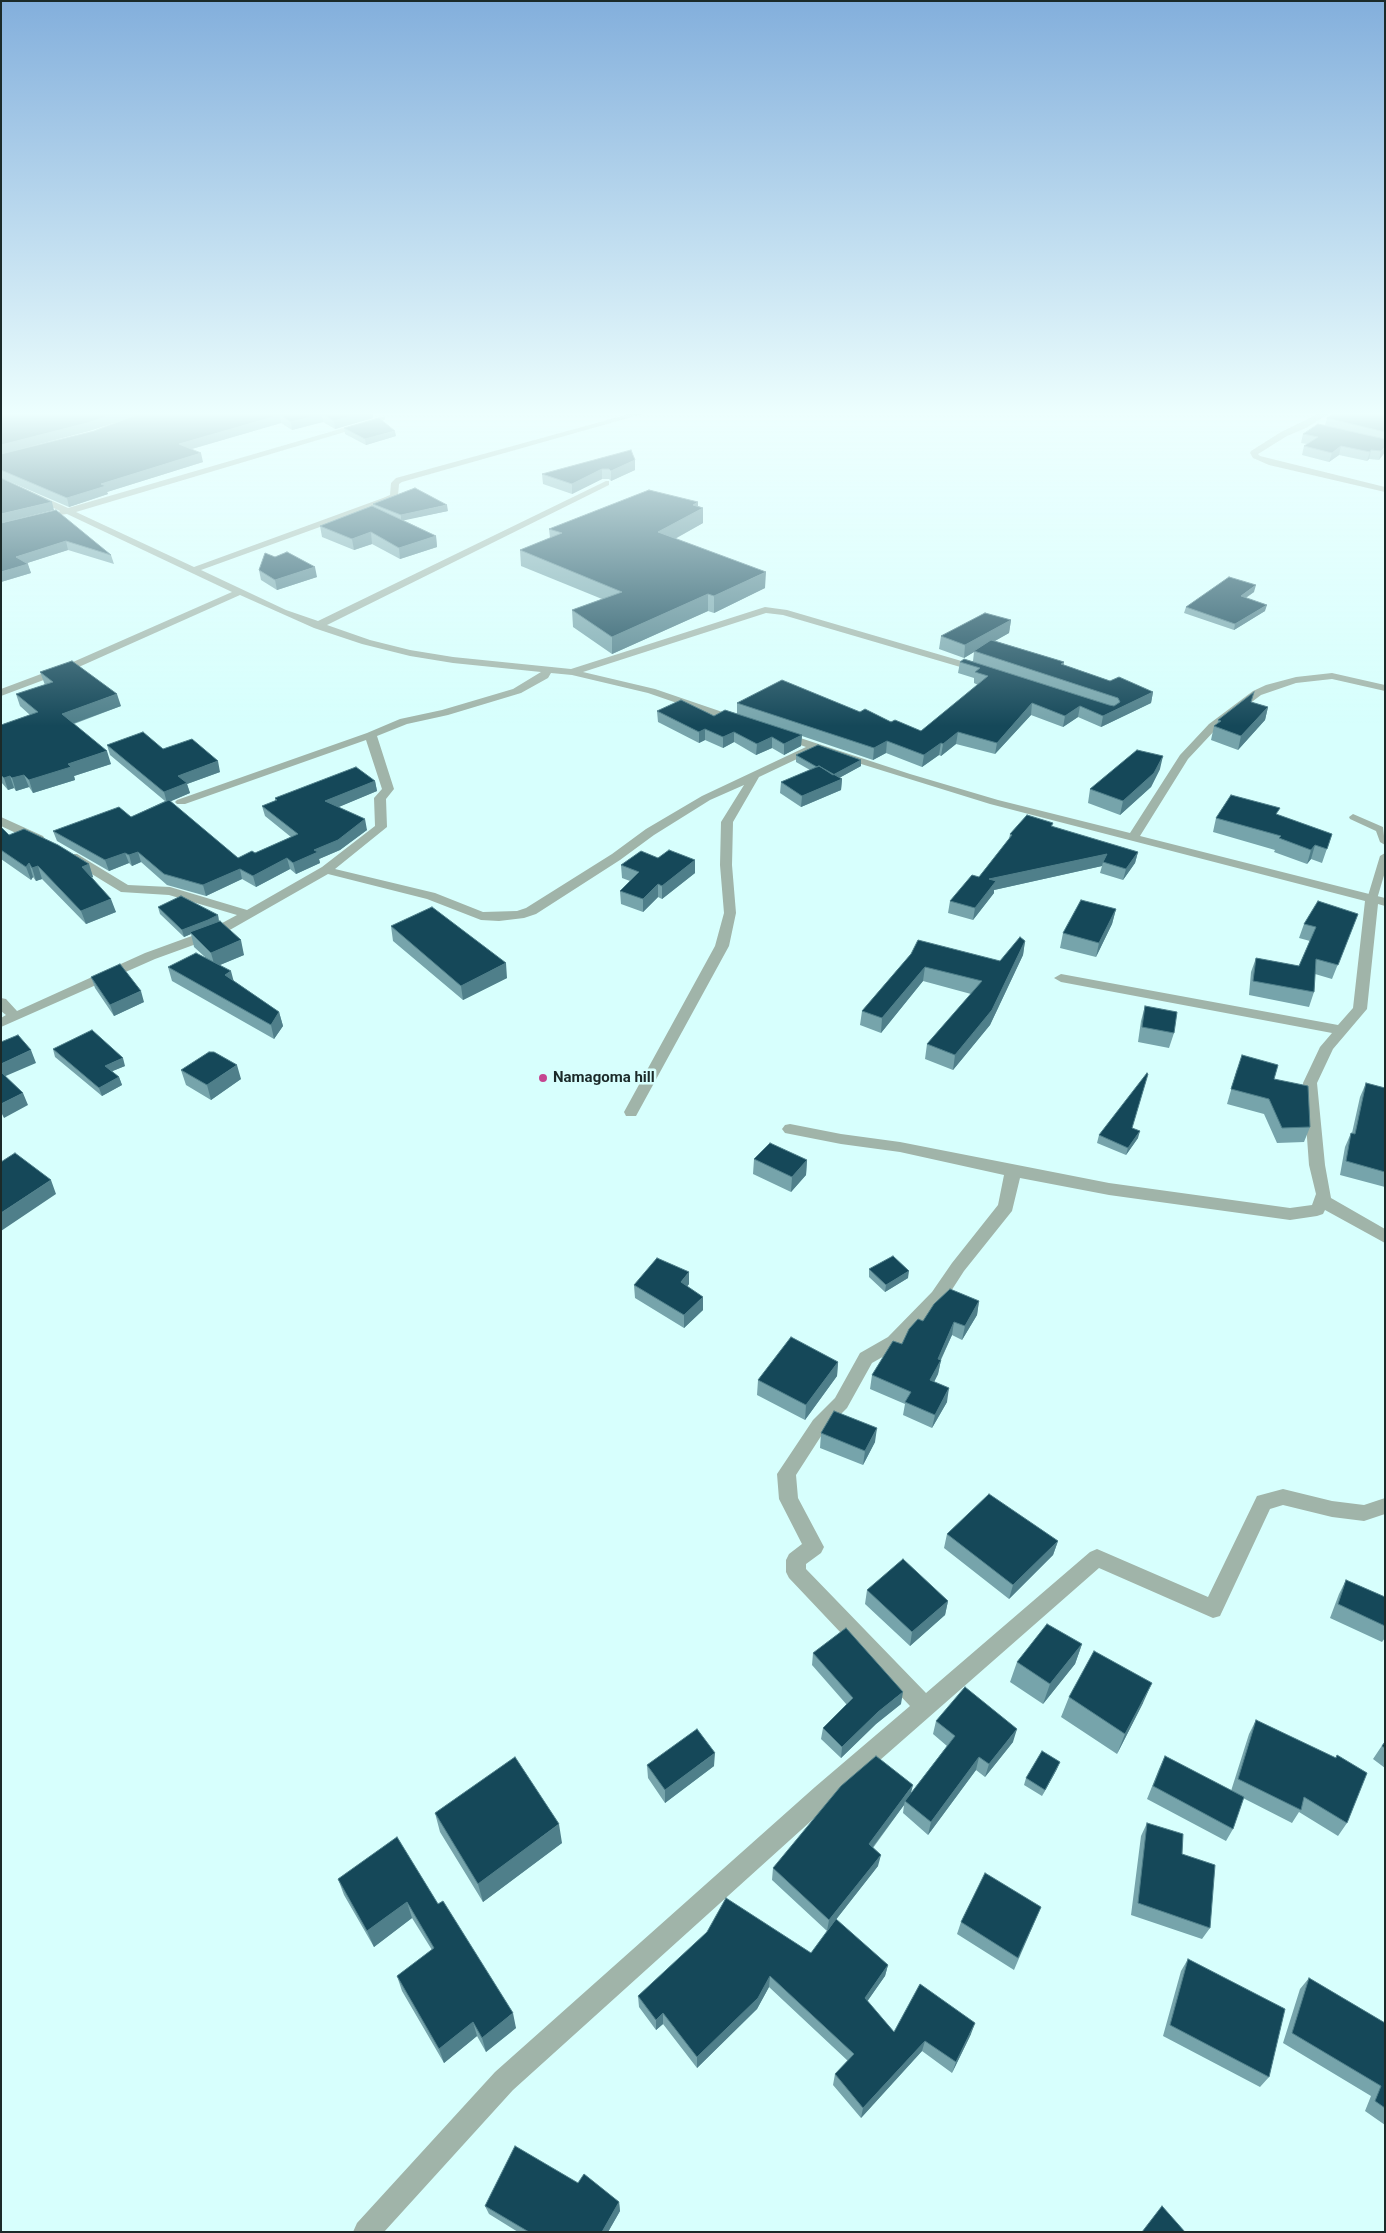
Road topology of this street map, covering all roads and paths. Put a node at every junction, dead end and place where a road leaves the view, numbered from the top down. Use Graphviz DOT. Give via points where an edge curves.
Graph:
graph roads {
  1 [pos="78,517"];
  2 [pos="339,517"];
  3 [pos="537,517"];
  4 [pos="193,570"];
  5 [pos="239,592"];
  6 [pos="318,626"];
  7 [pos="547,670"];
  8 [pos="986,671"];
  9 [pos="572,672"];
  10 [pos="1385,688"];
  11 [pos="1,693"];
  12 [pos="743,722"];
  13 [pos="770,731"];
  14 [pos="371,735"];
  15 [pos="816,746"];
  16 [pos="755,775"];
  17 [pos="181,802"];
  18 [pos="1353,817"];
  19 [pos="1,821"];
  20 [pos="1133,838"];
  21 [pos="1385,842"];
  22 [pos="1385,856"];
  23 [pos="326,870"];
  24 [pos="1378,901"];
  25 [pos="248,914"];
  26 [pos="1061,978"];
  27 [pos="1,1002"];
  28 [pos="16,1017"];
  29 [pos="1,1023"];
  30 [pos="1341,1030"];
  31 [pos="631,1112"];
  32 [pos="790,1129"];
  33 [pos="1012,1171"];
  34 [pos="1323,1201"];
  35 [pos="1385,1237"];
  36 [pos="1385,1506"];
  37 [pos="925,1707"];
  38 [pos="366,2232"];
  1 -- 4 [label="street"];
  2 -- 4 [label="street"];
  3 -- 6 [label="street"];
  4 -- 5 [label="street"];
  5 -- 6 [label="street"];
  5 -- 11 [label="street" via="77,664"];
  6 -- 7 [label="street" via="410,654"];
  7 -- 9 [label="street"];
  7 -- 14 [label="street" via="544,676 516,691 444,713 404,721"];
  8 -- 9 [label="street" via="784,612 765,610"];
  9 -- 12 [label="street" via="651,691"];
  10 -- 20 [label="street" via="1332,676 1296,680 1257,694 1213,726 1184,757"];
  13 -- 15 [label="street"];
  14 -- 17 [label="street"];
  14 -- 23 [label="street" via="388,789 380,798 381,827"];
  15 -- 16 [label="street"];
  15 -- 20 [label="street" via="994,802"];
  16 -- 23 [label="street" via="698,803 531,911 519,915 481,916 432,896"];
  16 -- 31 [label="street" via="727,822 730,913 722,946"];
  18 -- 21 [label="lane" via="1380,829"];
  19 -- 25 [label="street" via="55,847 125,889 170,891"];
  20 -- 24 [label="street"];
  22 -- 24 [label="lane"];
  23 -- 25 [label="street"];
  24 -- 30 [label="street" via="1360,1008"];
  25 -- 28 [label="street" via="216,932 150,956"];
  26 -- 30 [label="street"];
  27 -- 28 [label="street"];
  28 -- 29 [label="street"];
  30 -- 34 [label="street" via="1327,1047 1310,1082"];
  32 -- 33 [label="street" via="900,1147"];
  33 -- 34 [label="street" via="1109,1189 1290,1214 1316,1210"];
  33 -- 37 [label="street" via="1006,1207 938,1296 894,1342 866,1358 841,1403 819,1425 786,1474 789,1499 814,1547 796,1560 796,1572"];
  34 -- 35 [label="street"];
  36 -- 37 [label="street" via="1364,1513 1283,1497 1264,1502 1214,1609 1097,1558"];
  37 -- 38 [label="street" via="504,2080"];
}
